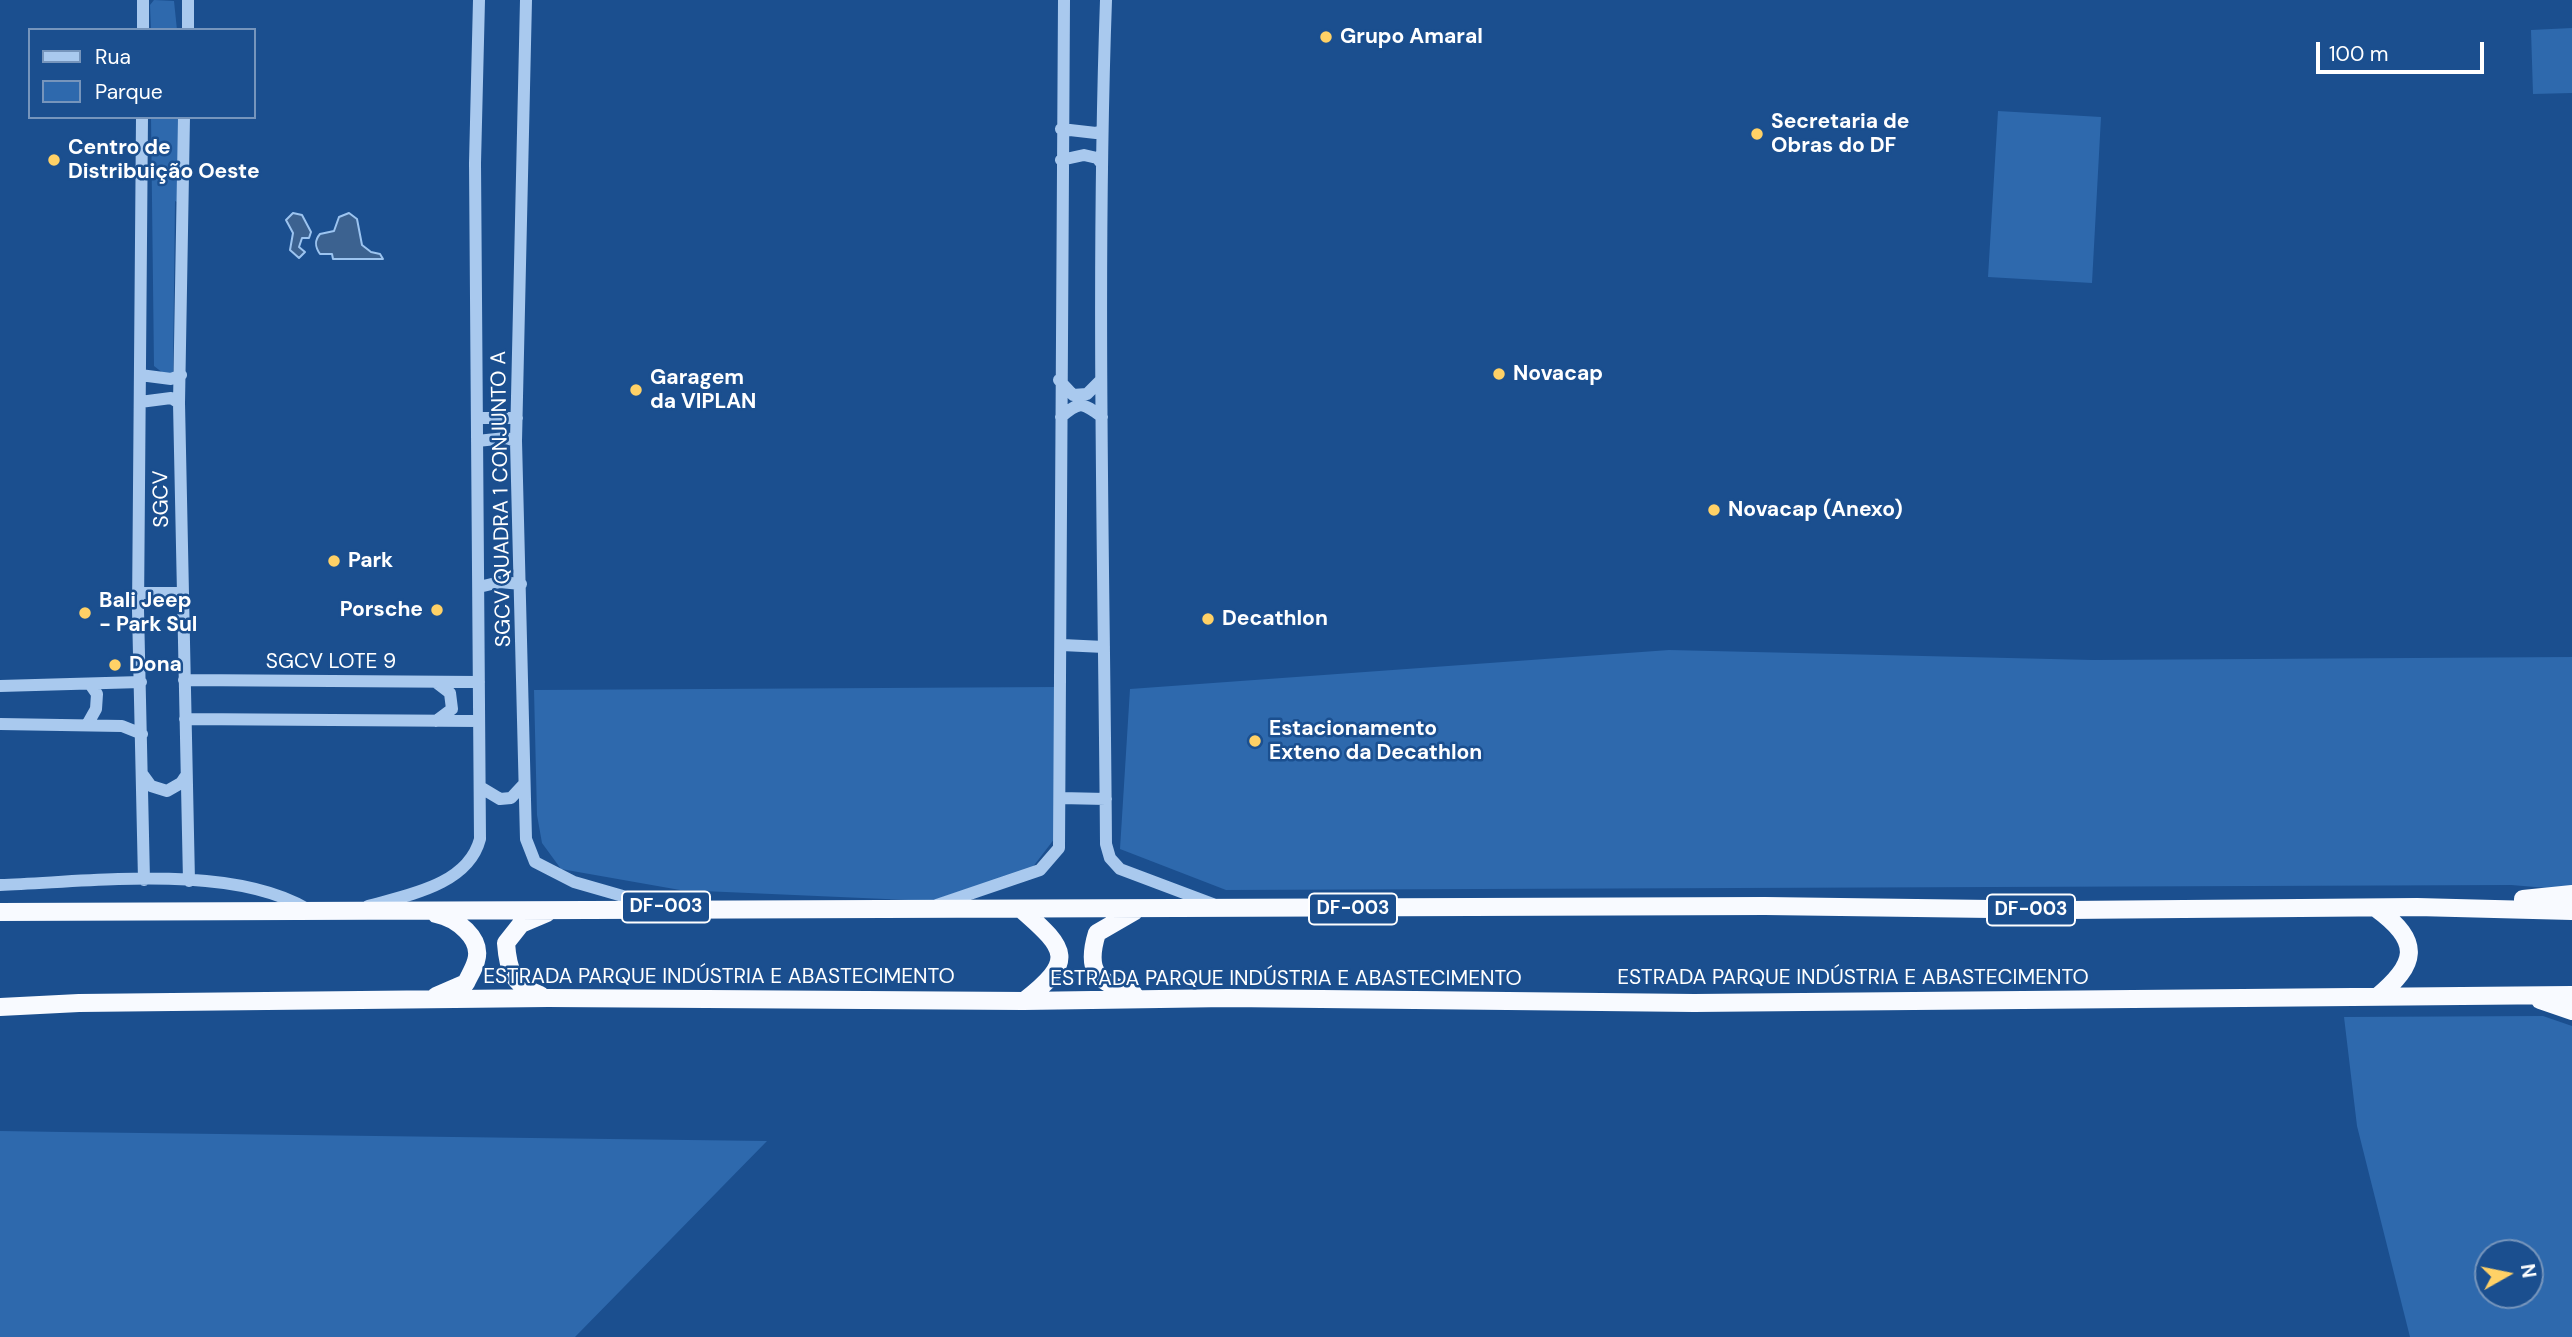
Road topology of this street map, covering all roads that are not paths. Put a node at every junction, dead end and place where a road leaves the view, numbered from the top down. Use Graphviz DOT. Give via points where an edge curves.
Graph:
graph roads {
  1 [pos="1064,0"];
  2 [pos="1106,0"];
  3 [pos="144,1"];
  4 [pos="186,1"];
  5 [pos="480,2"];
  6 [pos="524,2"];
  7 [pos="143,28"];
  8 [pos="188,28"];
  9 [pos="142,119"];
  10 [pos="184,119"];
  11 [pos="1061,129"];
  12 [pos="1101,131"];
  13 [pos="1061,160"];
  14 [pos="1102,164"];
  15 [pos="140,375"];
  16 [pos="181,375"];
  17 [pos="1059,380"];
  18 [pos="1100,381"];
  19 [pos="140,402"];
  20 [pos="179,403"];
  21 [pos="1061,417"];
  22 [pos="1102,417"];
  23 [pos="477,418"];
  24 [pos="517,418"];
  25 [pos="477,441"];
  26 [pos="516,441"];
  27 [pos="521,584"];
  28 [pos="478,587"];
  29 [pos="138,593"];
  30 [pos="183,593"];
  31 [pos="1062,645"];
  32 [pos="1104,647"];
  33 [pos="184,680"];
  34 [pos="141,682"];
  35 [pos="479,682"];
  36 [pos="437,683"];
  37 [pos="90,684"];
  38 [pos="2,690"];
  39 [pos="185,719"];
  40 [pos="2,720"];
  41 [pos="436,721"];
  42 [pos="479,721"];
  43 [pos="87,725"];
  44 [pos="142,734"];
  45 [pos="143,775"];
  46 [pos="185,777"];
  47 [pos="524,784"];
  48 [pos="480,787"];
  49 [pos="1060,798"];
  50 [pos="1106,799"];
  51 [pos="144,880"];
  52 [pos="189,881"];
  53 [pos="0,886"];
  54 [pos="2572,894"];
  55 [pos="661,907"];
  56 [pos="2417,907"];
  57 [pos="928,908"];
  58 [pos="1138,909"];
  59 [pos="1226,909"];
  60 [pos="2377,909"];
  61 [pos="418,910"];
  62 [pos="554,910"];
  63 [pos="1022,910"];
  64 [pos="310,911"];
  65 [pos="351,911"];
  66 [pos="2572,911"];
  67 [pos="0,912"];
  68 [pos="2527,995"];
  69 [pos="2572,995"];
  70 [pos="2377,997"];
  71 [pos="548,998"];
  72 [pos="1150,999"];
  73 [pos="427,1000"];
  74 [pos="1024,1001"];
  75 [pos="0,1007"];
  76 [pos="2572,1011"];
  1 -- 11 [label="street"];
  2 -- 12 [label="street"];
  3 -- 7 [label="street"];
  4 -- 8 [label="street"];
  5 -- 23 [label="street, SGCV QUADRA 1 CONJUNTO A" via="475,163"];
  6 -- 24 [label="street, SGCV QUADRA 1 CONJUNTO A"];
  9 -- 15 [label="street, SGCV"];
  10 -- 16 [label="street, SGCV"];
  11 -- 12 [label="street"];
  11 -- 13 [label="street"];
  12 -- 14 [label="street"];
  13 -- 14 [label="street" via="1084,155"];
  13 -- 17 [label="street"];
  14 -- 18 [label="street"];
  15 -- 16 [label="street" via="172,379"];
  15 -- 19 [label="street, SGCV"];
  16 -- 20 [label="street, SGCV"];
  17 -- 18 [label="street" via="1073,395 1087,394"];
  17 -- 21 [label="street"];
  18 -- 22 [label="street"];
  19 -- 20 [label="street" via="171,398"];
  19 -- 29 [label="street, SGCV"];
  20 -- 30 [label="street, SGCV"];
  21 -- 22 [label="street" via="1075,405 1086,405"];
  21 -- 31 [label="street"];
  22 -- 32 [label="street"];
  23 -- 24 [label="street"];
  23 -- 25 [label="street, SGCV QUADRA 1 CONJUNTO A"];
  24 -- 26 [label="street, SGCV QUADRA 1 CONJUNTO A"];
  25 -- 26 [label="street"];
  25 -- 28 [label="street, SGCV QUADRA 1 CONJUNTO A"];
  26 -- 27 [label="street, SGCV QUADRA 1 CONJUNTO A"];
  27 -- 28 [label="street"];
  27 -- 47 [label="street, SGCV QUADRA 1 CONJUNTO A"];
  28 -- 35 [label="street, SGCV QUADRA 1 CONJUNTO A"];
  29 -- 30 [label="street"];
  29 -- 34 [label="street, SGCV"];
  30 -- 33 [label="street, SGCV"];
  31 -- 32 [label="street"];
  31 -- 49 [label="street"];
  32 -- 50 [label="street"];
  33 -- 36 [label="street, SGCV LOTE 9"];
  33 -- 39 [label="street, SGCV"];
  34 -- 37 [label="street"];
  34 -- 44 [label="street, SGCV"];
  35 -- 36 [label="street, SGCV LOTE 9"];
  35 -- 42 [label="street, SGCV QUADRA 1 CONJUNTO A"];
  36 -- 41 [label="street" via="450,692 452,709"];
  37 -- 38 [label="street"];
  37 -- 43 [label="street" via="97,694 96,709"];
  39 -- 41 [label="street"];
  39 -- 46 [label="street, SGCV"];
  40 -- 43 [label="street"];
  41 -- 42 [label="street"];
  42 -- 48 [label="street, SGCV QUADRA 1 CONJUNTO A"];
  43 -- 44 [label="street" via="122,726"];
  44 -- 45 [label="street, SGCV"];
  45 -- 46 [label="street" via="151,786 167,791"];
  45 -- 51 [label="street, SGCV"];
  46 -- 52 [label="street, SGCV"];
  47 -- 48 [label="street" via="511,798 500,799"];
  47 -- 55 [label="street, SGCV QUADRA 1 CONJUNTO A" via="526,839 535,862 574,882"];
  48 -- 65 [label="street, SGCV QUADRA 1 CONJUNTO A" via="477,850 457,873 407,895"];
  49 -- 50 [label="street"];
  49 -- 57 [label="street" via="1059,848 1040,870"];
  50 -- 59 [label="street" via="1106,844 1120,869"];
  51 -- 52 [label="street"];
  51 -- 53 [label="street"];
  52 -- 64 [label="street" via="243,885 285,896"];
  54 -- 56 [label="highway"];
  55 -- 57 [label="highway, DF-003"];
  55 -- 62 [label="highway, DF-003"];
  56 -- 60 [label="highway, DF-003"];
  56 -- 66 [label="highway, DF-003"];
  57 -- 63 [label="highway, DF-003"];
  58 -- 59 [label="highway, DF-003"];
  58 -- 63 [label="highway, DF-003"];
  58 -- 72 [label="highway" via="1097,933 1091,961 1096,974 1109,986"];
  59 -- 60 [label="highway, DF-003"];
  60 -- 70 [label="highway" via="2403,933 2409,947 2408,964 2400,978"];
  61 -- 62 [label="highway, DF-003"];
  61 -- 65 [label="highway, DF-003"];
  61 -- 73 [label="highway" via="459,924 472,936 477,959 466,983"];
  62 -- 71 [label="highway" via="521,924 506,943 508,970 521,988"];
  63 -- 74 [label="highway" via="1051,935 1060,957 1049,982"];
  64 -- 65 [label="highway, DF-003"];
  64 -- 67 [label="highway, DF-003"];
  68 -- 69 [label="highway, ESTRADA PARQUE INDÚSTRIA E ABASTECIMENTO"];
  68 -- 70 [label="highway, ESTRADA PARQUE INDÚSTRIA E ABASTECIMENTO"];
  68 -- 76 [label="highway"];
  70 -- 72 [label="highway, ESTRADA PARQUE INDÚSTRIA E ABASTECIMENTO" via="1694,1003"];
  71 -- 73 [label="highway, ESTRADA PARQUE INDÚSTRIA E ABASTECIMENTO"];
  71 -- 74 [label="highway, ESTRADA PARQUE INDÚSTRIA E ABASTECIMENTO"];
  72 -- 74 [label="highway, ESTRADA PARQUE INDÚSTRIA E ABASTECIMENTO"];
  73 -- 75 [label="highway, ESTRADA PARQUE INDÚSTRIA E ABASTECIMENTO"];
}
